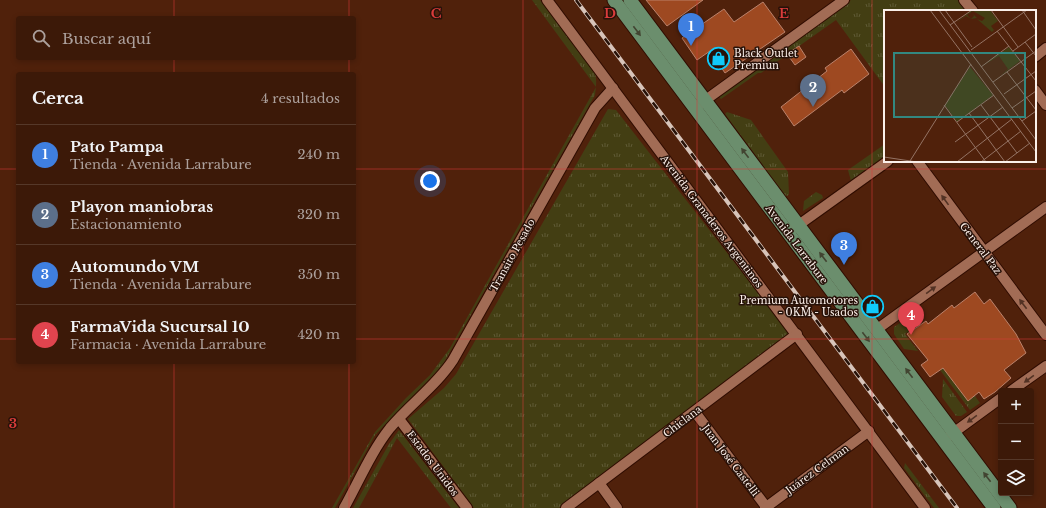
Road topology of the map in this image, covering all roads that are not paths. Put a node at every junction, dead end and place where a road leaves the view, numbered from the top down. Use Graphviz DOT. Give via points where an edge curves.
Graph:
graph roads {
  1 [pos="547,0"];
  2 [pos="614,0"];
  3 [pos="630,0"];
  4 [pos="844,0"];
  5 [pos="964,0"];
  6 [pos="972,10"];
  7 [pos="1046,48"];
  8 [pos="1036,56"];
  9 [pos="613,88"];
  10 [pos="1036,91"];
  11 [pos="705,100"];
  12 [pos="1046,105"];
  13 [pos="694,108"];
  14 [pos="887,162"];
  15 [pos="918,162"];
  16 [pos="1046,207"];
  17 [pos="793,228"];
  18 [pos="983,252"];
  19 [pos="876,330"];
  20 [pos="797,334"];
  21 [pos="1046,335"];
  22 [pos="1046,366"];
  23 [pos="1015,388"];
  24 [pos="998,400"];
  25 [pos="695,412"];
  26 [pos="399,419"];
  27 [pos="869,431"];
  28 [pos="948,436"];
  29 [pos="599,483"];
  30 [pos="344,508"];
  31 [pos="467,508"];
  32 [pos="566,508"];
  33 [pos="617,508"];
  34 [pos="766,508"];
  35 [pos="926,508"];
  36 [pos="994,508"];
  37 [pos="1010,508"];
  1 -- 9 [label="street"];
  2 -- 13 [label="main road, Avenida Larrabure, one-way"];
  3 -- 11 [label="main road, Avenida Larrabure"];
  4 -- 11 [label="street"];
  5 -- 6 [label="street"];
  7 -- 8 [label="street"];
  9 -- 20 [label="street, Avenida Granaderos Argentinos"];
  9 -- 26 [label="street, Transito Pesado" via="595,108 453,360 437,382"];
  10 -- 12 [label="street"];
  11 -- 13 [label="street"];
  17 -- 11 [label="main road, Avenida Larrabure, one-way"];
  13 -- 17 [label="main road, Avenida Larrabure"];
  14 -- 17 [label="street"];
  18 -- 15 [label="street, General Paz, one-way"];
  16 -- 18 [label="street"];
  19 -- 17 [label="main road, Avenida Larrabure, one-way"];
  17 -- 28 [label="main road, Avenida Larrabure, one-way"];
  19 -- 18 [label="street, one-way"];
  21 -- 18 [label="street, General Paz, one-way"];
  28 -- 19 [label="main road, Avenida Larrabure, one-way"];
  20 -- 25 [label="street, Chiclana"];
  20 -- 27 [label="street, Avenida Granaderos Argentinos"];
  22 -- 23 [label="street, one-way"];
  24 -- 28 [label="street, one-way"];
  25 -- 29 [label="street, Chiclana"];
  25 -- 34 [label="street, Juan José Castelli"];
  26 -- 30 [label="street, Transito Pesado" via="382,438"];
  26 -- 31 [label="street, Estados Unidos"];
  27 -- 34 [label="street, Juárez Celman"];
  27 -- 35 [label="street, Avenida Granaderos Argentinos"];
  28 -- 36 [label="main road, Avenida Larrabure"];
  37 -- 28 [label="main road, Avenida Larrabure, one-way"];
  29 -- 32 [label="street, Chiclana"];
  29 -- 33 [label="street"];
}
